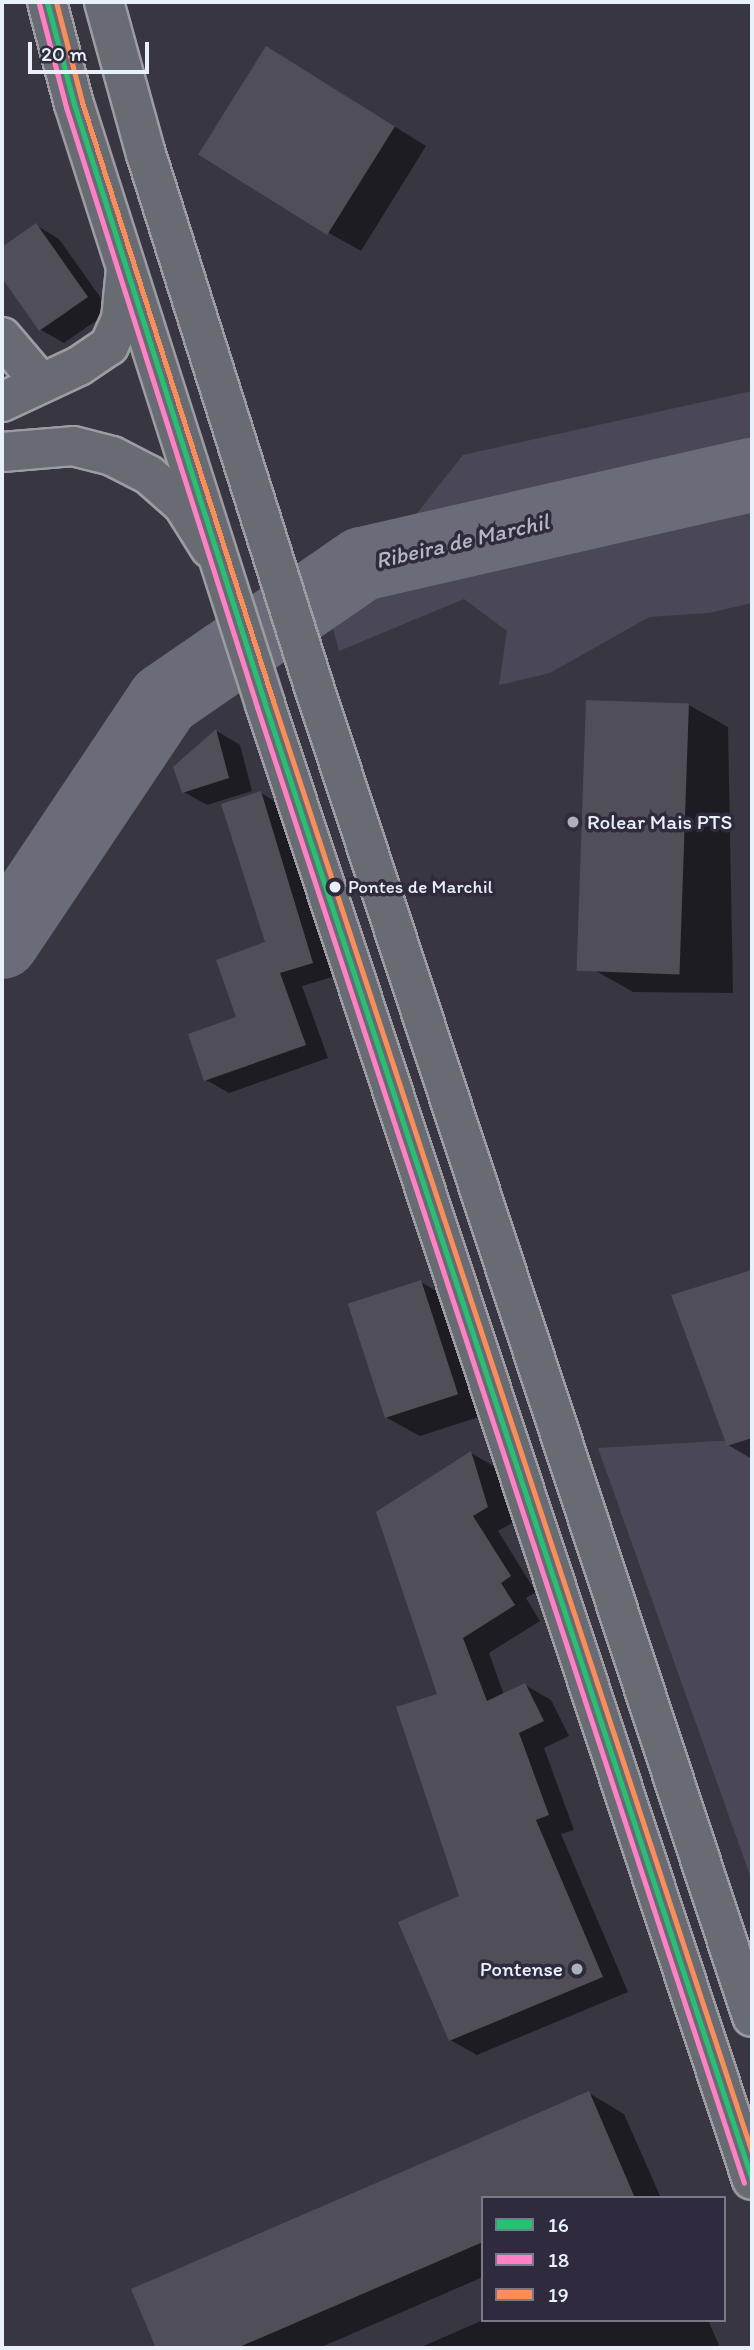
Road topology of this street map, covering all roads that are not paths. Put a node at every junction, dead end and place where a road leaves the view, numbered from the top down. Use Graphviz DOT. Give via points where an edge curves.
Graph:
graph roads {
  1 [pos="47,2"];
  2 [pos="104,2"];
  3 [pos="126,268"];
  4 [pos="2,337"];
  5 [pos="41,383"];
  6 [pos="2,402"];
  7 [pos="2,452"];
  8 [pos="224,572"];
  9 [pos="752,2017"];
  10 [pos="752,2180"];
  1 -- 3 [label="main road"];
  2 -- 9 [label="main road" via="146,154 314,687"];
  3 -- 5 [label="main road" via="121,319 109,346"];
  3 -- 8 [label="main road"];
  4 -- 5 [label="main road"];
  5 -- 6 [label="main road"];
  7 -- 8 [label="main road" via="73,446 112,456 149,475 183,505"];
  8 -- 10 [label="main road"];
}
